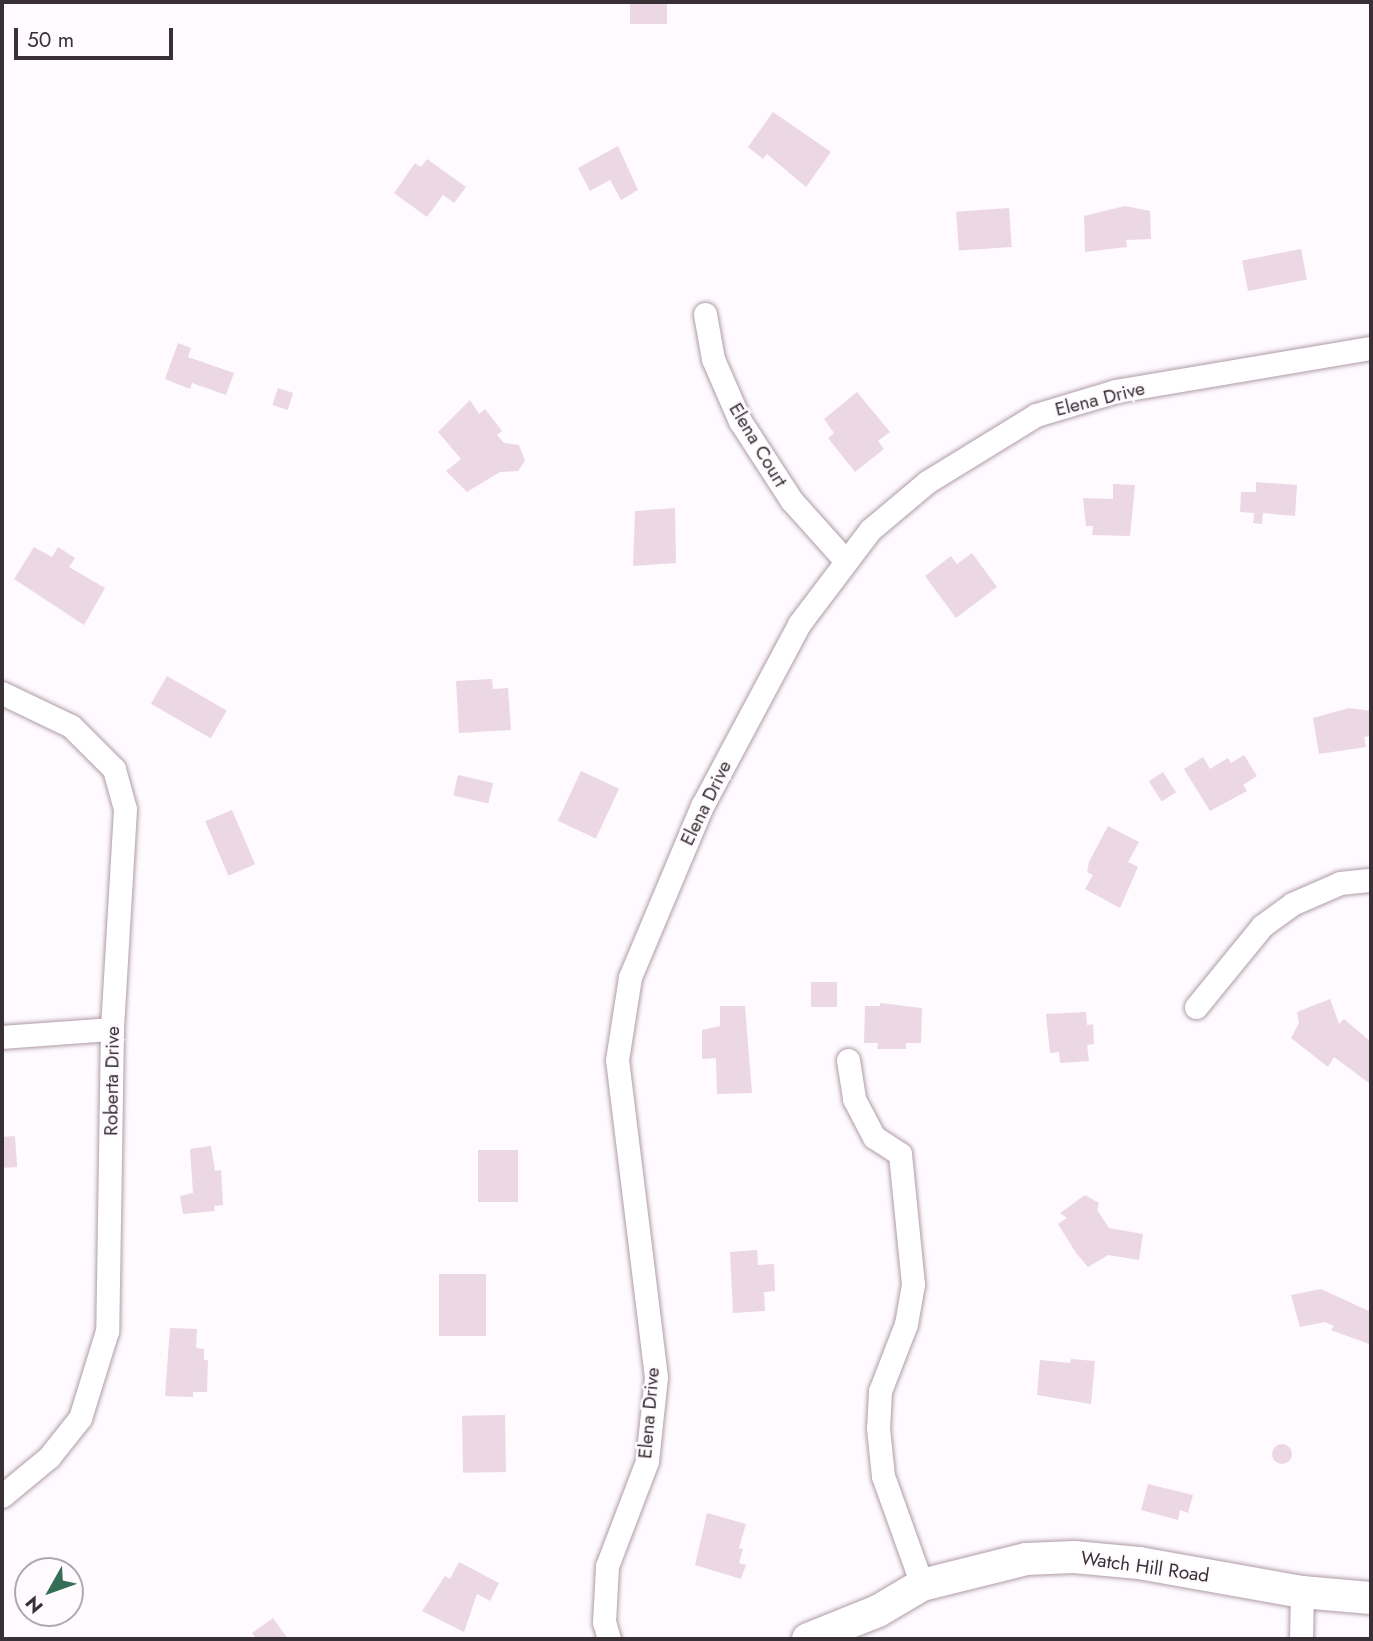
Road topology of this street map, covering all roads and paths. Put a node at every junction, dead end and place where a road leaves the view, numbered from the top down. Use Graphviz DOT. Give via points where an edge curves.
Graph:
graph roads {
  1 [pos="705,314"];
  2 [pos="1371,348"];
  3 [pos="844,558"];
  4 [pos="2,692"];
  5 [pos="1371,880"];
  6 [pos="1196,1007"];
  7 [pos="112,1029"];
  8 [pos="2,1037"];
  9 [pos="848,1060"];
  10 [pos="2,1496"];
  11 [pos="922,1586"];
  12 [pos="1302,1592"];
  13 [pos="1371,1598"];
  14 [pos="609,1639"];
  15 [pos="808,1639"];
  16 [pos="1301,1639"];
  1 -- 3 [label="street, Elena Court" via="713,359 740,421 792,501"];
  2 -- 3 [label="street, Elena Drive" via="1116,391 1036,415 927,482"];
  3 -- 14 [label="street, Elena Drive" via="799,624 702,806 630,977 617,1060 656,1377 647,1461 607,1566 604,1622"];
  4 -- 7 [label="street, Roberta Drive" via="71,726 117,777 125,809"];
  5 -- 6 [label="street" via="1340,883 1292,904 1262,926"];
  7 -- 8 [label="street"];
  7 -- 10 [label="street, Roberta Drive" via="107,1331 80,1418 49,1457"];
  9 -- 11 [label="street" via="859,1108 874,1137 900,1154 914,1283 906,1324 880,1391 878,1428 883,1476"];
  11 -- 12 [label="street, Watch Hill Road" via="1026,1559 1074,1557 1139,1563"];
  11 -- 15 [label="street, Watch Hill Road" via="878,1612"];
  12 -- 13 [label="street, Watch Hill Road"];
  12 -- 16 [label="street"];
}
